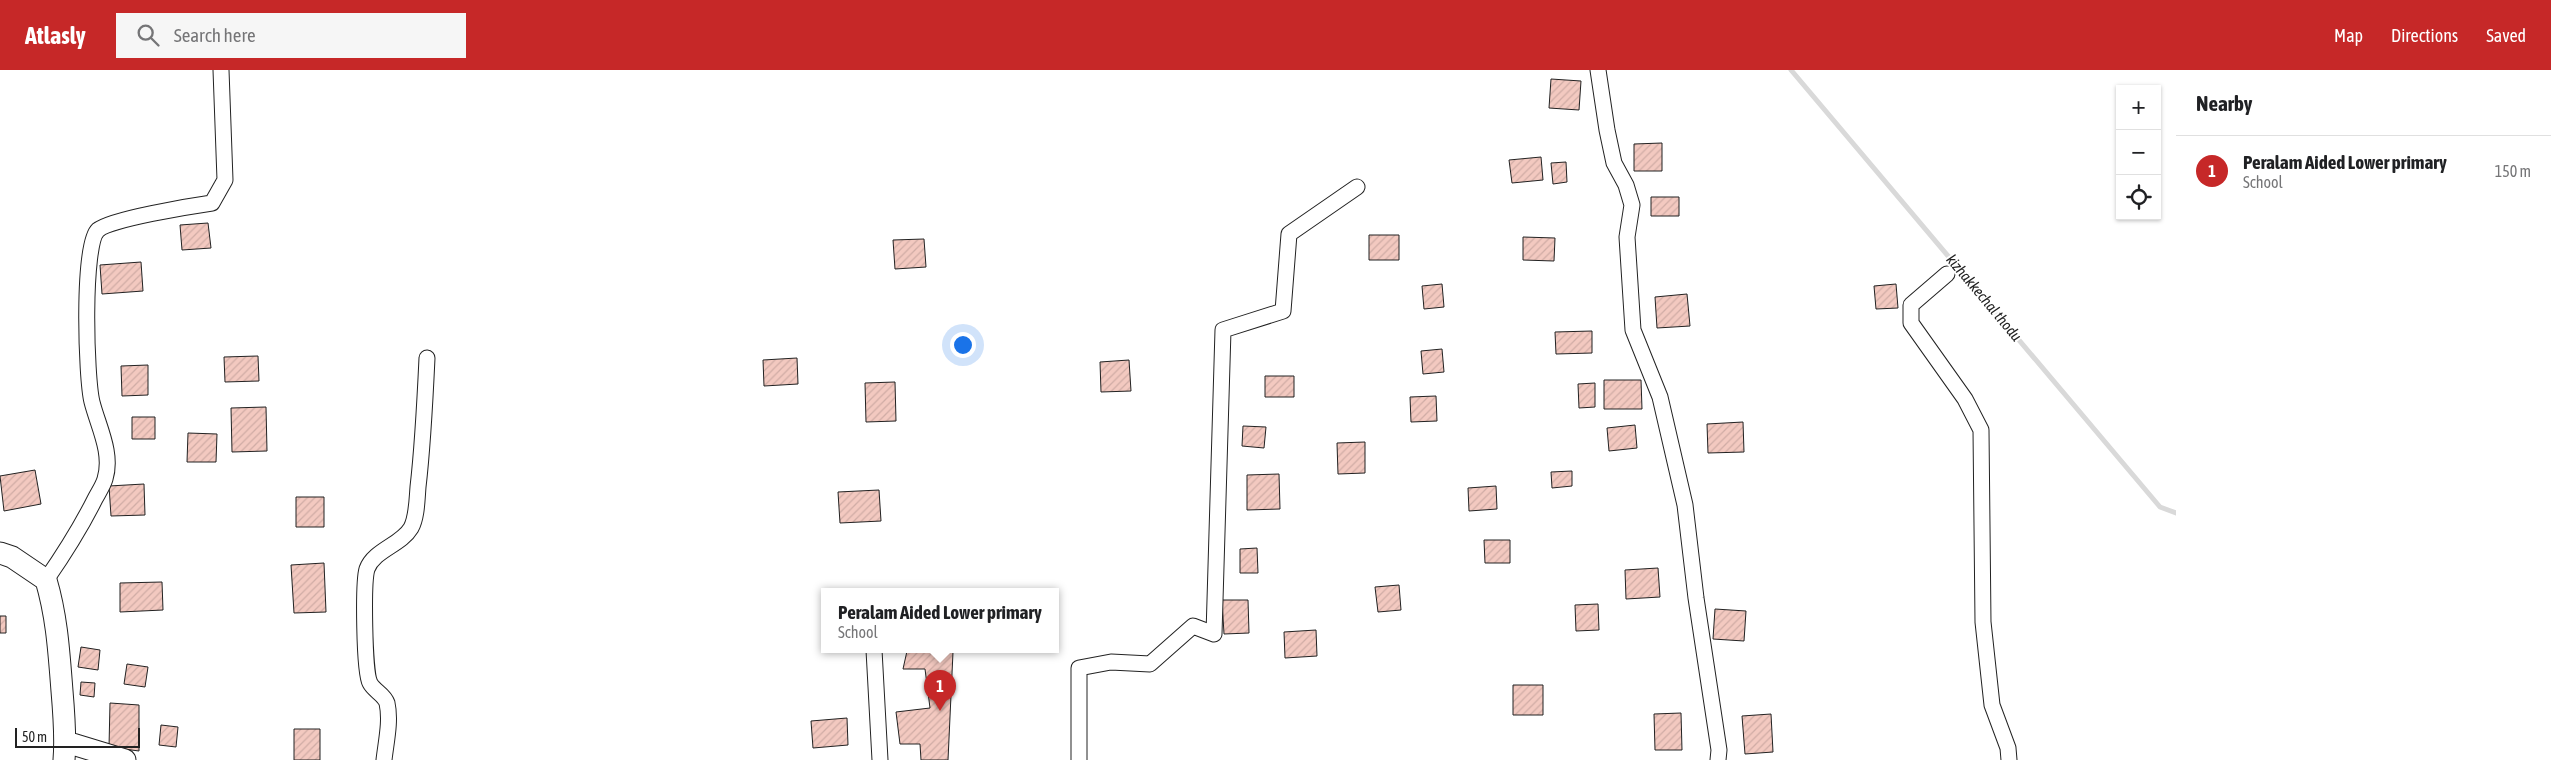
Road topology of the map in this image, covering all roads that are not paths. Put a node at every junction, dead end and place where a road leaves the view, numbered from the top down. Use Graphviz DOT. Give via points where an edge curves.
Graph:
graph roads {
  1 [pos="221,70"];
  2 [pos="1598,70"];
  3 [pos="1357,187"];
  4 [pos="1947,274"];
  5 [pos="427,358"];
  6 [pos="0,553"];
  7 [pos="46,580"];
  8 [pos="874,653"];
  9 [pos="65,751"];
  10 [pos="125,760"];
  11 [pos="384,760"];
  12 [pos="880,760"];
  13 [pos="1079,760"];
  14 [pos="1718,760"];
  15 [pos="2009,760"];
  1 -- 7 [label="street" via="225,180 212,203 115,222 98,230 93,237 86,358 92,401 108,458 105,479 82,524"];
  2 -- 14 [label="street" via="1614,162 1632,205 1628,237 1633,330 1660,396 1685,506"];
  3 -- 13 [label="street" via="1289,234 1283,311 1224,330 1214,634 1193,626 1150,664 1112,662 1079,668"];
  4 -- 15 [label="street" via="1911,305 1911,323 1965,399 1982,430 1983,622 1992,705 2008,748"];
  5 -- 11 [label="street" via="416,512 411,528 396,544 377,556 367,569 368,670 370,683 386,700 389,713"];
  6 -- 7 [label="street" via="12,557"];
  7 -- 9 [label="street" via="55,611"];
  8 -- 12 [label="street"];
  9 -- 10 [label="street"];
}
